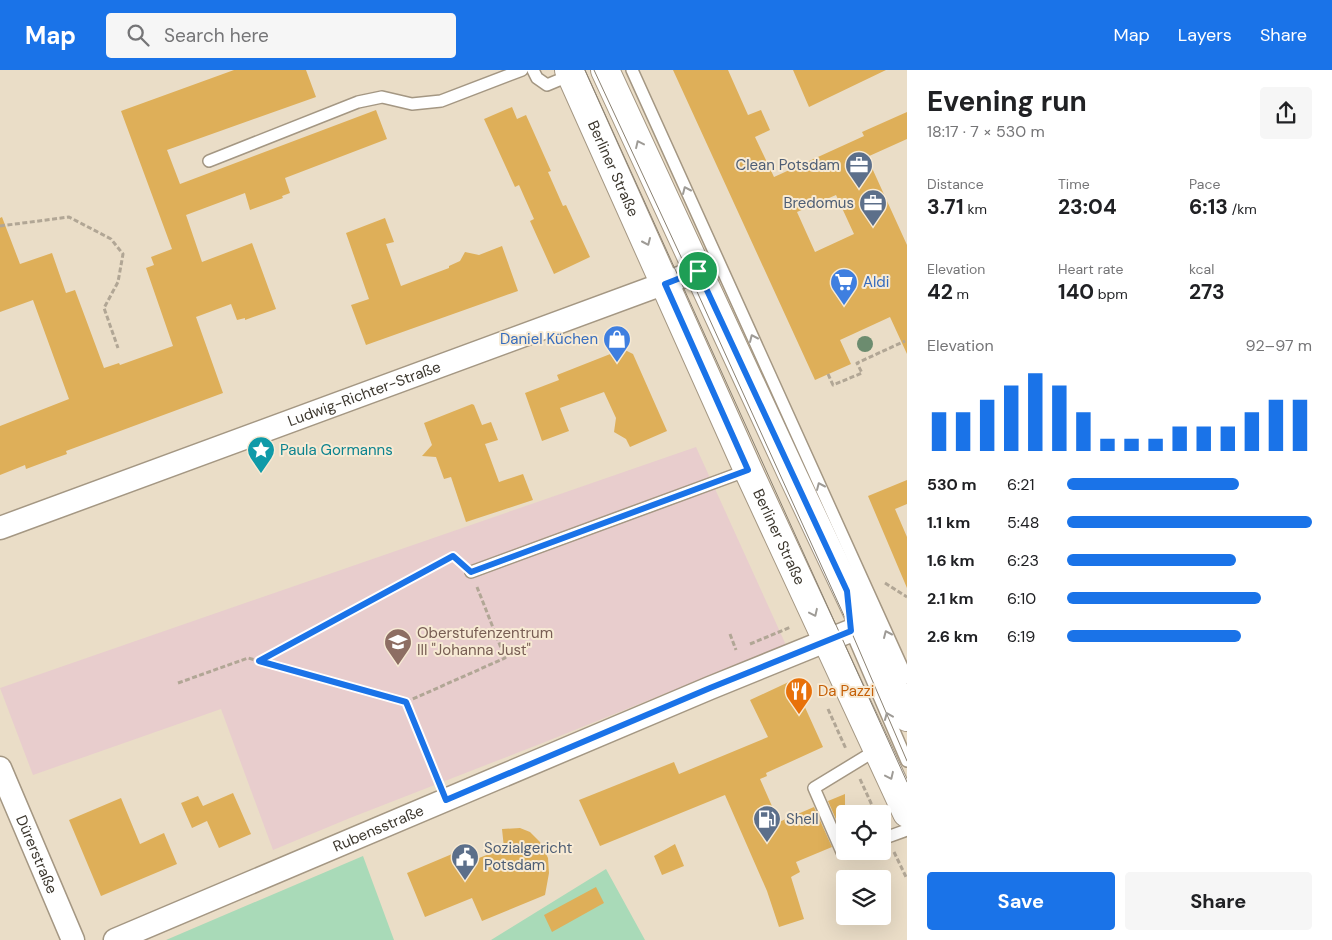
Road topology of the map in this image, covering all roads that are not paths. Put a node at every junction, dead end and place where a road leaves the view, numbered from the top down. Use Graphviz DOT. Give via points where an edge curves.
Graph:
graph roads {
  1 [pos="522,70"];
  2 [pos="533,70"];
  3 [pos="605,70"];
  4 [pos="632,70"];
  5 [pos="570,72"];
  6 [pos="209,161"];
  7 [pos="698,271"];
  8 [pos="665,284"];
  9 [pos="769,398"];
  10 [pos="748,470"];
  11 [pos="0,527"];
  12 [pos="471,572"];
  13 [pos="848,633"];
  14 [pos="907,678"];
  15 [pos="907,717"];
  16 [pos="878,749"];
  17 [pos="907,761"];
  18 [pos="0,768"];
  19 [pos="907,813"];
  20 [pos="907,830"];
  21 [pos="891,835"];
  22 [pos="836,838"];
  23 [pos="73,940"];
  24 [pos="115,940"];
  1 -- 6 [label="lane" via="441,101 412,104 382,97 358,102"];
  2 -- 5 [label="lane" via="547,85"];
  7 -- 3 [label="main road, Berliner Straße, one-way"];
  9 -- 4 [label="lane, one-way"];
  5 -- 8 [label="main road, Berliner Straße, one-way"];
  7 -- 8 [label="street, Ludwig-Richter-Straße"];
  7 -- 9 [label="main road, Berliner Straße"];
  8 -- 10 [label="main road, Berliner Straße"];
  8 -- 11 [label="street, Ludwig-Richter-Straße"];
  9 -- 13 [label="main road, Berliner Straße" via="847,591"];
  14 -- 9 [label="lane, one-way"];
  10 -- 12 [label="lane"];
  10 -- 13 [label="main road, Berliner Straße, one-way"];
  13 -- 15 [label="main road, Berliner Straße"];
  13 -- 16 [label="main road, Berliner Straße"];
  17 -- 13 [label="lane, one-way"];
  13 -- 24 [label="street, Rubensstraße" via="710,688"];
  16 -- 19 [label="main road, Berliner Straße, one-way"];
  16 -- 22 [label="lane" via="814,788"];
  18 -- 23 [label="street, Dürerstraße"];
  20 -- 21 [label="lane"];
}
